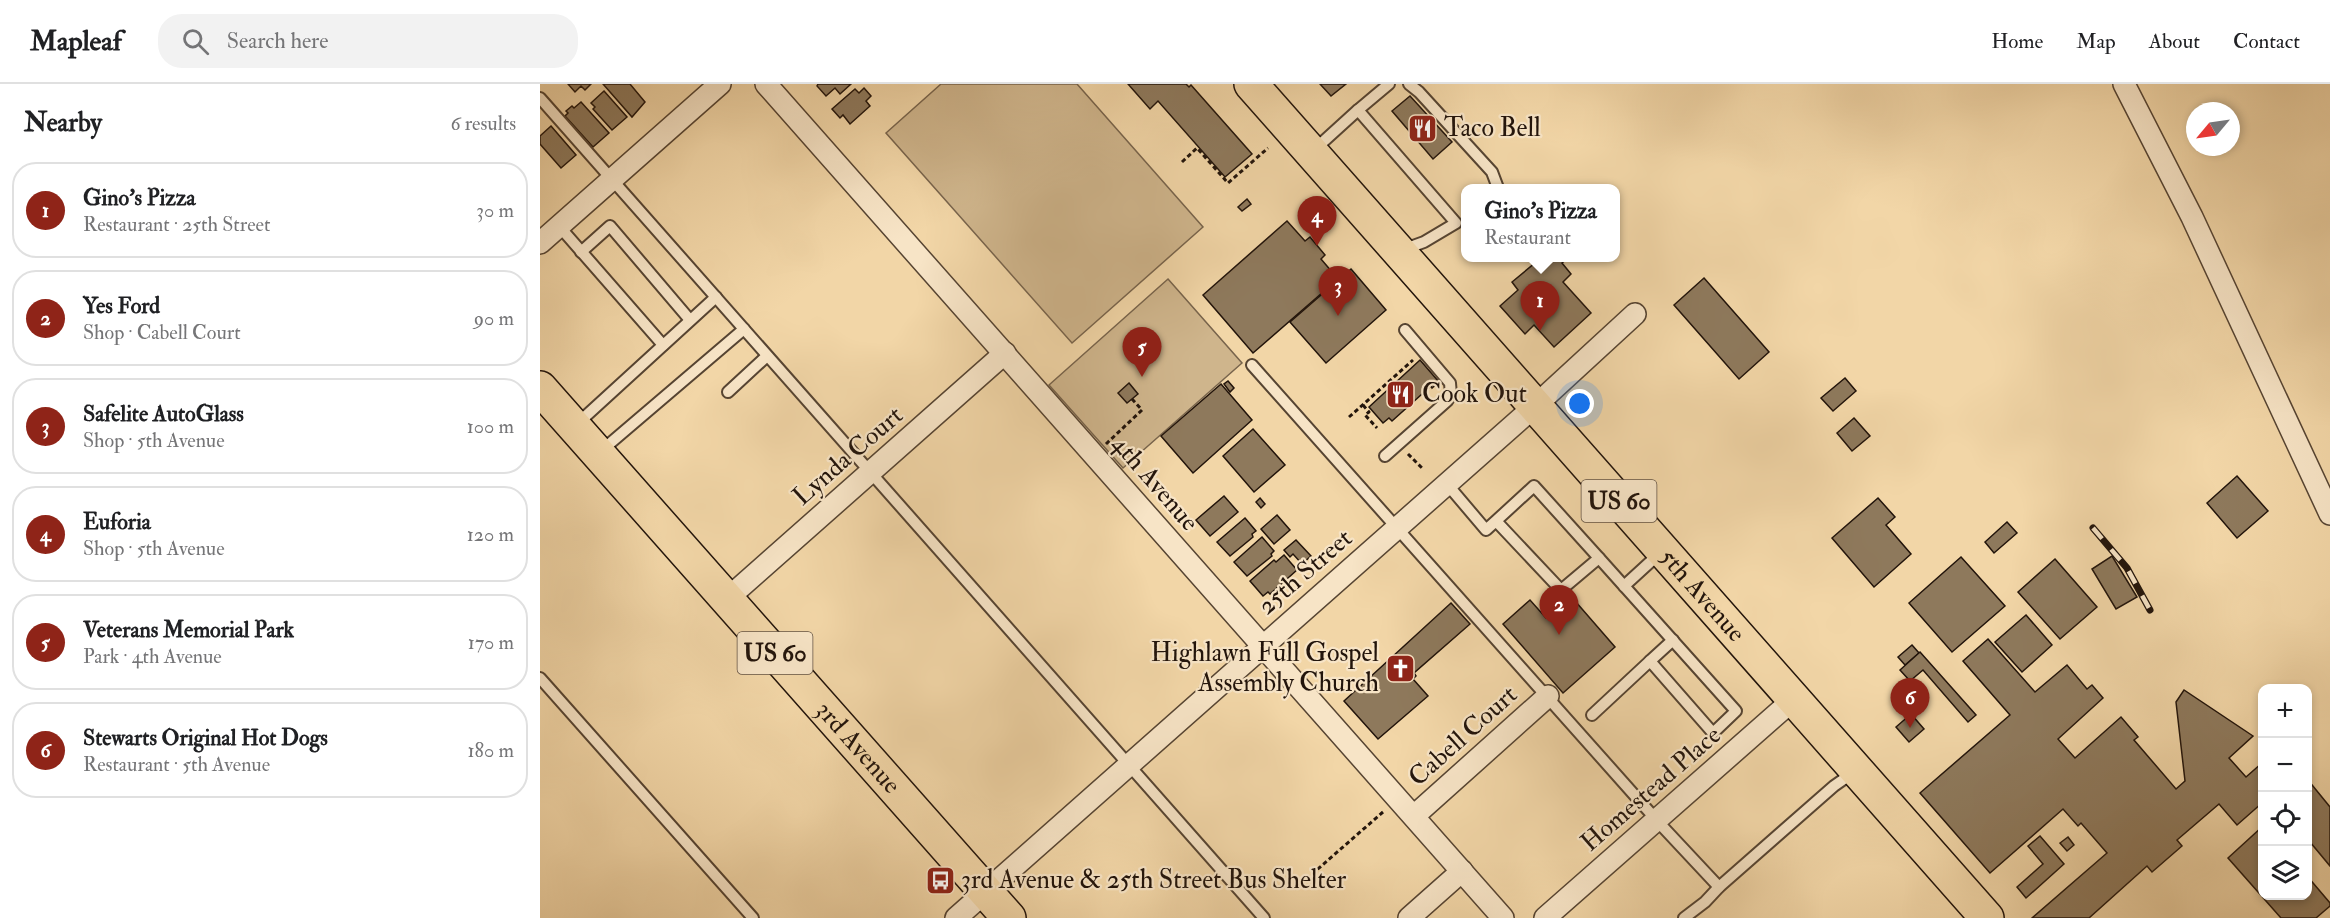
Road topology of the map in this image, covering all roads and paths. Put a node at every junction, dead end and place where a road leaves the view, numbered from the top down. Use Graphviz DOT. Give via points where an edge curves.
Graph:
graph roads {
  1 [pos="720,84"];
  2 [pos="766,84"];
  3 [pos="1251,84"];
  4 [pos="1389,84"];
  5 [pos="1409,84"];
  6 [pos="2124,84"];
  7 [pos="540,98"];
  8 [pos="1358,110"];
  9 [pos="1268,148"];
  10 [pos="1311,153"];
  11 [pos="1182,162"];
  12 [pos="612,180"];
  13 [pos="1496,184"];
  14 [pos="1461,222"];
  15 [pos="559,226"];
  16 [pos="540,243"];
  17 [pos="581,252"];
  18 [pos="1399,252"];
  19 [pos="716,297"];
  20 [pos="1635,314"];
  21 [pos="690,320"];
  22 [pos="744,329"];
  23 [pos="1405,330"];
  24 [pos="663,345"];
  25 [pos="1005,353"];
  26 [pos="767,356"];
  27 [pos="1416,357"];
  28 [pos="1252,365"];
  29 [pos="540,388"];
  30 [pos="728,392"];
  31 [pos="1132,399"];
  32 [pos="1362,405"];
  33 [pos="1535,406"];
  34 [pos="1349,417"];
  35 [pos="574,427"];
  36 [pos="1377,428"];
  37 [pos="1104,446"];
  38 [pos="1406,452"];
  39 [pos="598,453"];
  40 [pos="1385,456"];
  41 [pos="1424,469"];
  42 [pos="871,472"];
  43 [pos="1447,484"];
  44 [pos="2330,514"];
  45 [pos="1496,521"];
  46 [pos="1398,527"];
  47 [pos="1662,550"];
  48 [pos="1599,558"];
  49 [pos="1624,586"];
  50 [pos="727,599"];
  51 [pos="1673,640"];
  52 [pos="1262,646"];
  53 [pos="1650,661"];
  54 [pos="540,678"];
  55 [pos="1548,696"];
  56 [pos="1794,699"];
  57 [pos="1592,715"];
  58 [pos="1129,765"];
  59 [pos="1857,770"];
  60 [pos="1389,807"];
  61 [pos="1414,816"];
  62 [pos="1657,820"];
  63 [pos="1462,872"];
  64 [pos="1719,887"];
  65 [pos="1295,889"];
  66 [pos="986,892"];
  67 [pos="753,918"];
  68 [pos="956,918"];
  69 [pos="1009,918"];
  70 [pos="1264,918"];
  71 [pos="1409,918"];
  72 [pos="1503,918"];
  73 [pos="1545,918"];
  74 [pos="1684,918"];
  75 [pos="1988,918"];
  1 -- 12 [label="street"];
  2 -- 25 [label="street, 4th Avenue"];
  3 -- 10 [label="main road, 5th Avenue / US 60"];
  4 -- 8 [label="lane"];
  5 -- 13 [label="lane" via="1492,172"];
  6 -- 44 [label="street" via="2192,217"];
  7 -- 12 [label="lane"];
  8 -- 10 [label="lane"];
  8 -- 14 [label="lane"];
  9 -- 11 [label="path" via="1228,183 1197,148"];
  10 -- 18 [label="main road, 5th Avenue / US 60"];
  12 -- 15 [label="street"];
  12 -- 19 [label="lane"];
  14 -- 18 [label="lane"];
  15 -- 16 [label="street"];
  15 -- 17 [label="lane"];
  17 -- 21 [label="lane" via="610,226"];
  17 -- 24 [label="lane"];
  18 -- 33 [label="main road, 5th Avenue / US 60"];
  19 -- 21 [label="lane"];
  19 -- 22 [label="lane"];
  20 -- 33 [label="street, 25th Street"];
  21 -- 24 [label="lane"];
  22 -- 26 [label="lane"];
  22 -- 39 [label="lane"];
  23 -- 40 [label="lane" via="1450,383 1451,395"];
  24 -- 35 [label="lane"];
  25 -- 42 [label="street, Lynda Court"];
  25 -- 52 [label="street, 4th Avenue"];
  26 -- 30 [label="lane"];
  26 -- 42 [label="lane"];
  27 -- 32 [label="path"];
  28 -- 46 [label="lane"];
  29 -- 35 [label="main road, 3rd Avenue / US 60"];
  31 -- 37 [label="path" via="1142,410"];
  32 -- 34 [label="path"];
  32 -- 36 [label="path"];
  33 -- 43 [label="street, 25th Street"];
  33 -- 47 [label="main road, 5th Avenue / US 60"];
  35 -- 39 [label="main road, 3rd Avenue / US 60"];
  38 -- 41 [label="path"];
  39 -- 50 [label="main road, 3rd Avenue / US 60"];
  42 -- 50 [label="street, Lynda Court"];
  42 -- 58 [label="lane"];
  43 -- 45 [label="lane" via="1486,530"];
  43 -- 46 [label="street, 25th Street"];
  45 -- 48 [label="lane" via="1561,590"];
  45 -- 48 [label="lane" via="1534,486"];
  46 -- 52 [label="street, 25th Street"];
  46 -- 55 [label="lane"];
  47 -- 49 [label="lane"];
  47 -- 56 [label="main road, 5th Avenue / US 60"];
  48 -- 49 [label="lane"];
  49 -- 51 [label="lane"];
  50 -- 66 [label="main road, 3rd Avenue / US 60"];
  51 -- 53 [label="lane"];
  51 -- 53 [label="lane" via="1736,711 1713,733"];
  52 -- 58 [label="street, 25th Street"];
  52 -- 61 [label="street, 4th Avenue"];
  53 -- 57 [label="lane"];
  54 -- 67 [label="lane"];
  55 -- 61 [label="street, Cabell Court"];
  55 -- 62 [label="lane"];
  56 -- 59 [label="main road, 5th Avenue / US 60"];
  56 -- 62 [label="street, Homestead Place"];
  58 -- 66 [label="street, 25th Street"];
  58 -- 70 [label="lane"];
  59 -- 64 [label="lane"];
  59 -- 75 [label="main road, 5th Avenue / US 60"];
  60 -- 65 [label="path"];
  61 -- 63 [label="street, 4th Avenue"];
  62 -- 64 [label="lane"];
  62 -- 73 [label="street, Homestead Place"];
  63 -- 71 [label="street"];
  63 -- 72 [label="street, 4th Avenue"];
  64 -- 74 [label="lane"];
  66 -- 68 [label="street, 25th Street"];
  66 -- 69 [label="main road, 3rd Avenue / US 60"];
}
